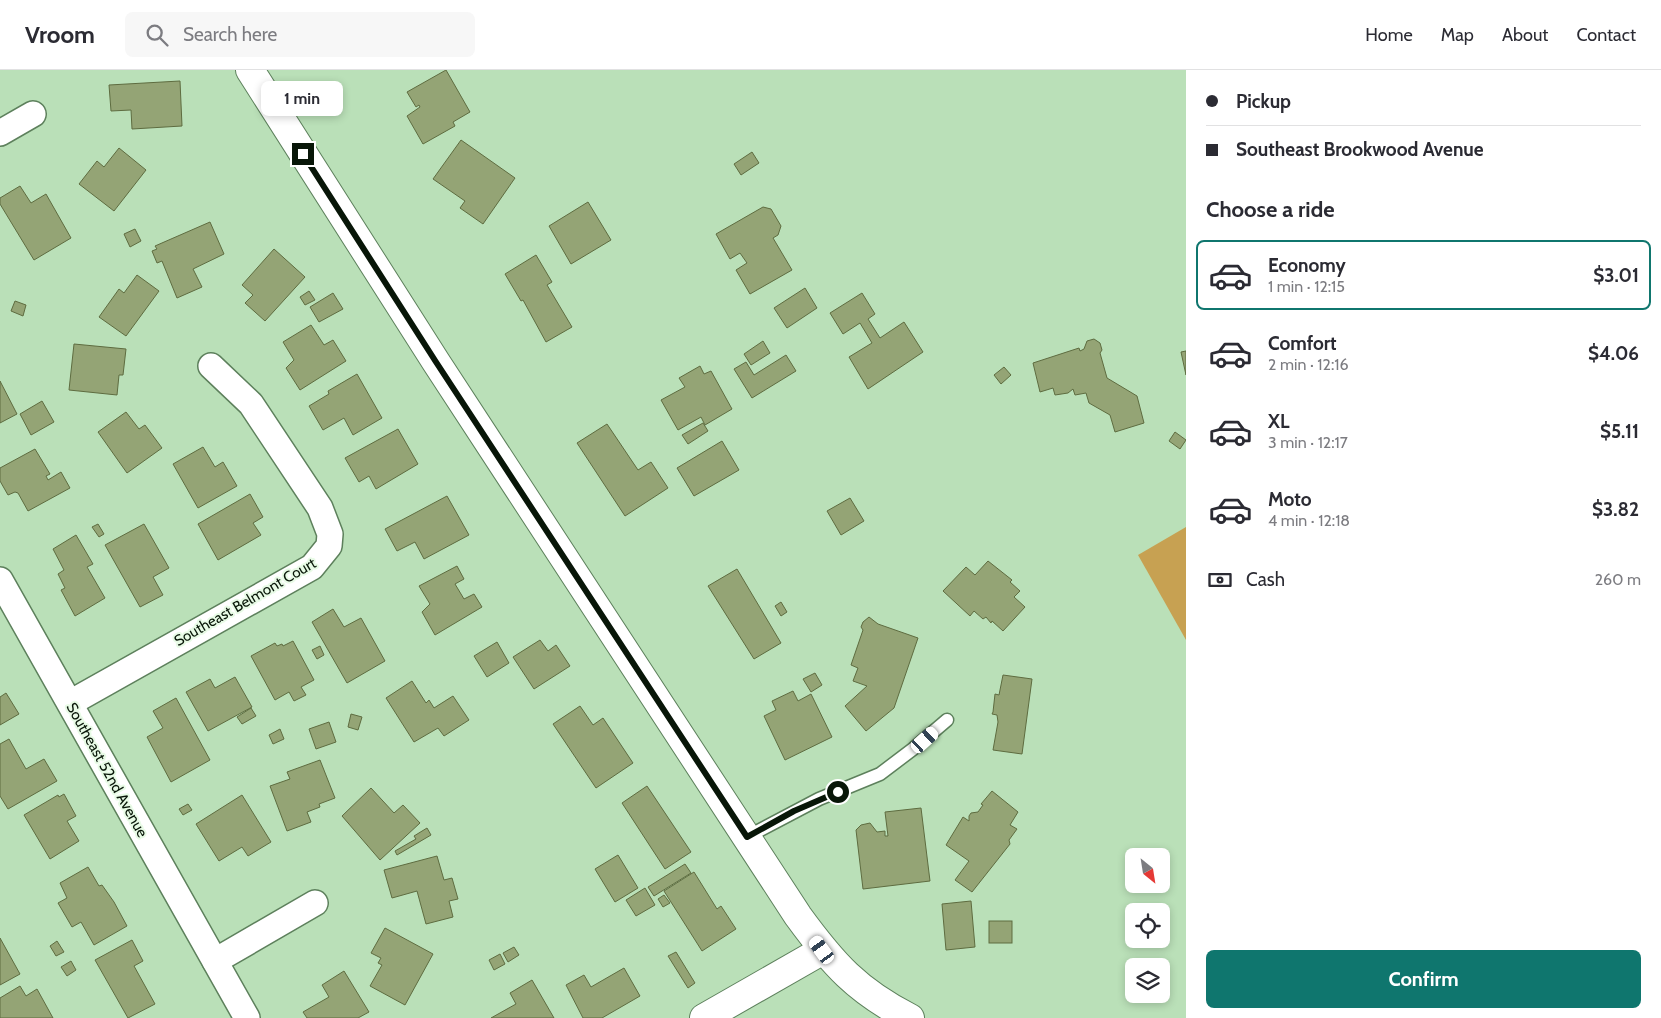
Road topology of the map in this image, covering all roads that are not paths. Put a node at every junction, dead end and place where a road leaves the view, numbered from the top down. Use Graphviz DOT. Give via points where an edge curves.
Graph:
graph roads {
  1 [pos="250,70"];
  2 [pos="33,114"];
  3 [pos="0,133"];
  4 [pos="211,366"];
  5 [pos="0,580"];
  6 [pos="70,703"];
  7 [pos="947,720"];
  8 [pos="747,837"];
  9 [pos="315,903"];
  10 [pos="822,950"];
  11 [pos="214,961"];
  12 [pos="247,1018"];
  13 [pos="704,1018"];
  14 [pos="910,1018"];
  1 -- 8 [label="main road" via="436,362"];
  2 -- 3 [label="street"];
  4 -- 6 [label="street, Southeast Belmont Court" via="251,404 315,500 330,534 330,546 312,566"];
  5 -- 6 [label="street, Southeast 52nd Avenue"];
  6 -- 11 [label="street, Southeast 52nd Avenue"];
  7 -- 8 [label="lane" via="880,774 811,803"];
  8 -- 10 [label="main road"];
  9 -- 11 [label="street"];
  10 -- 13 [label="main road"];
  10 -- 14 [label="main road" via="855,984"];
  11 -- 12 [label="street, Southeast 52nd Avenue"];
}
